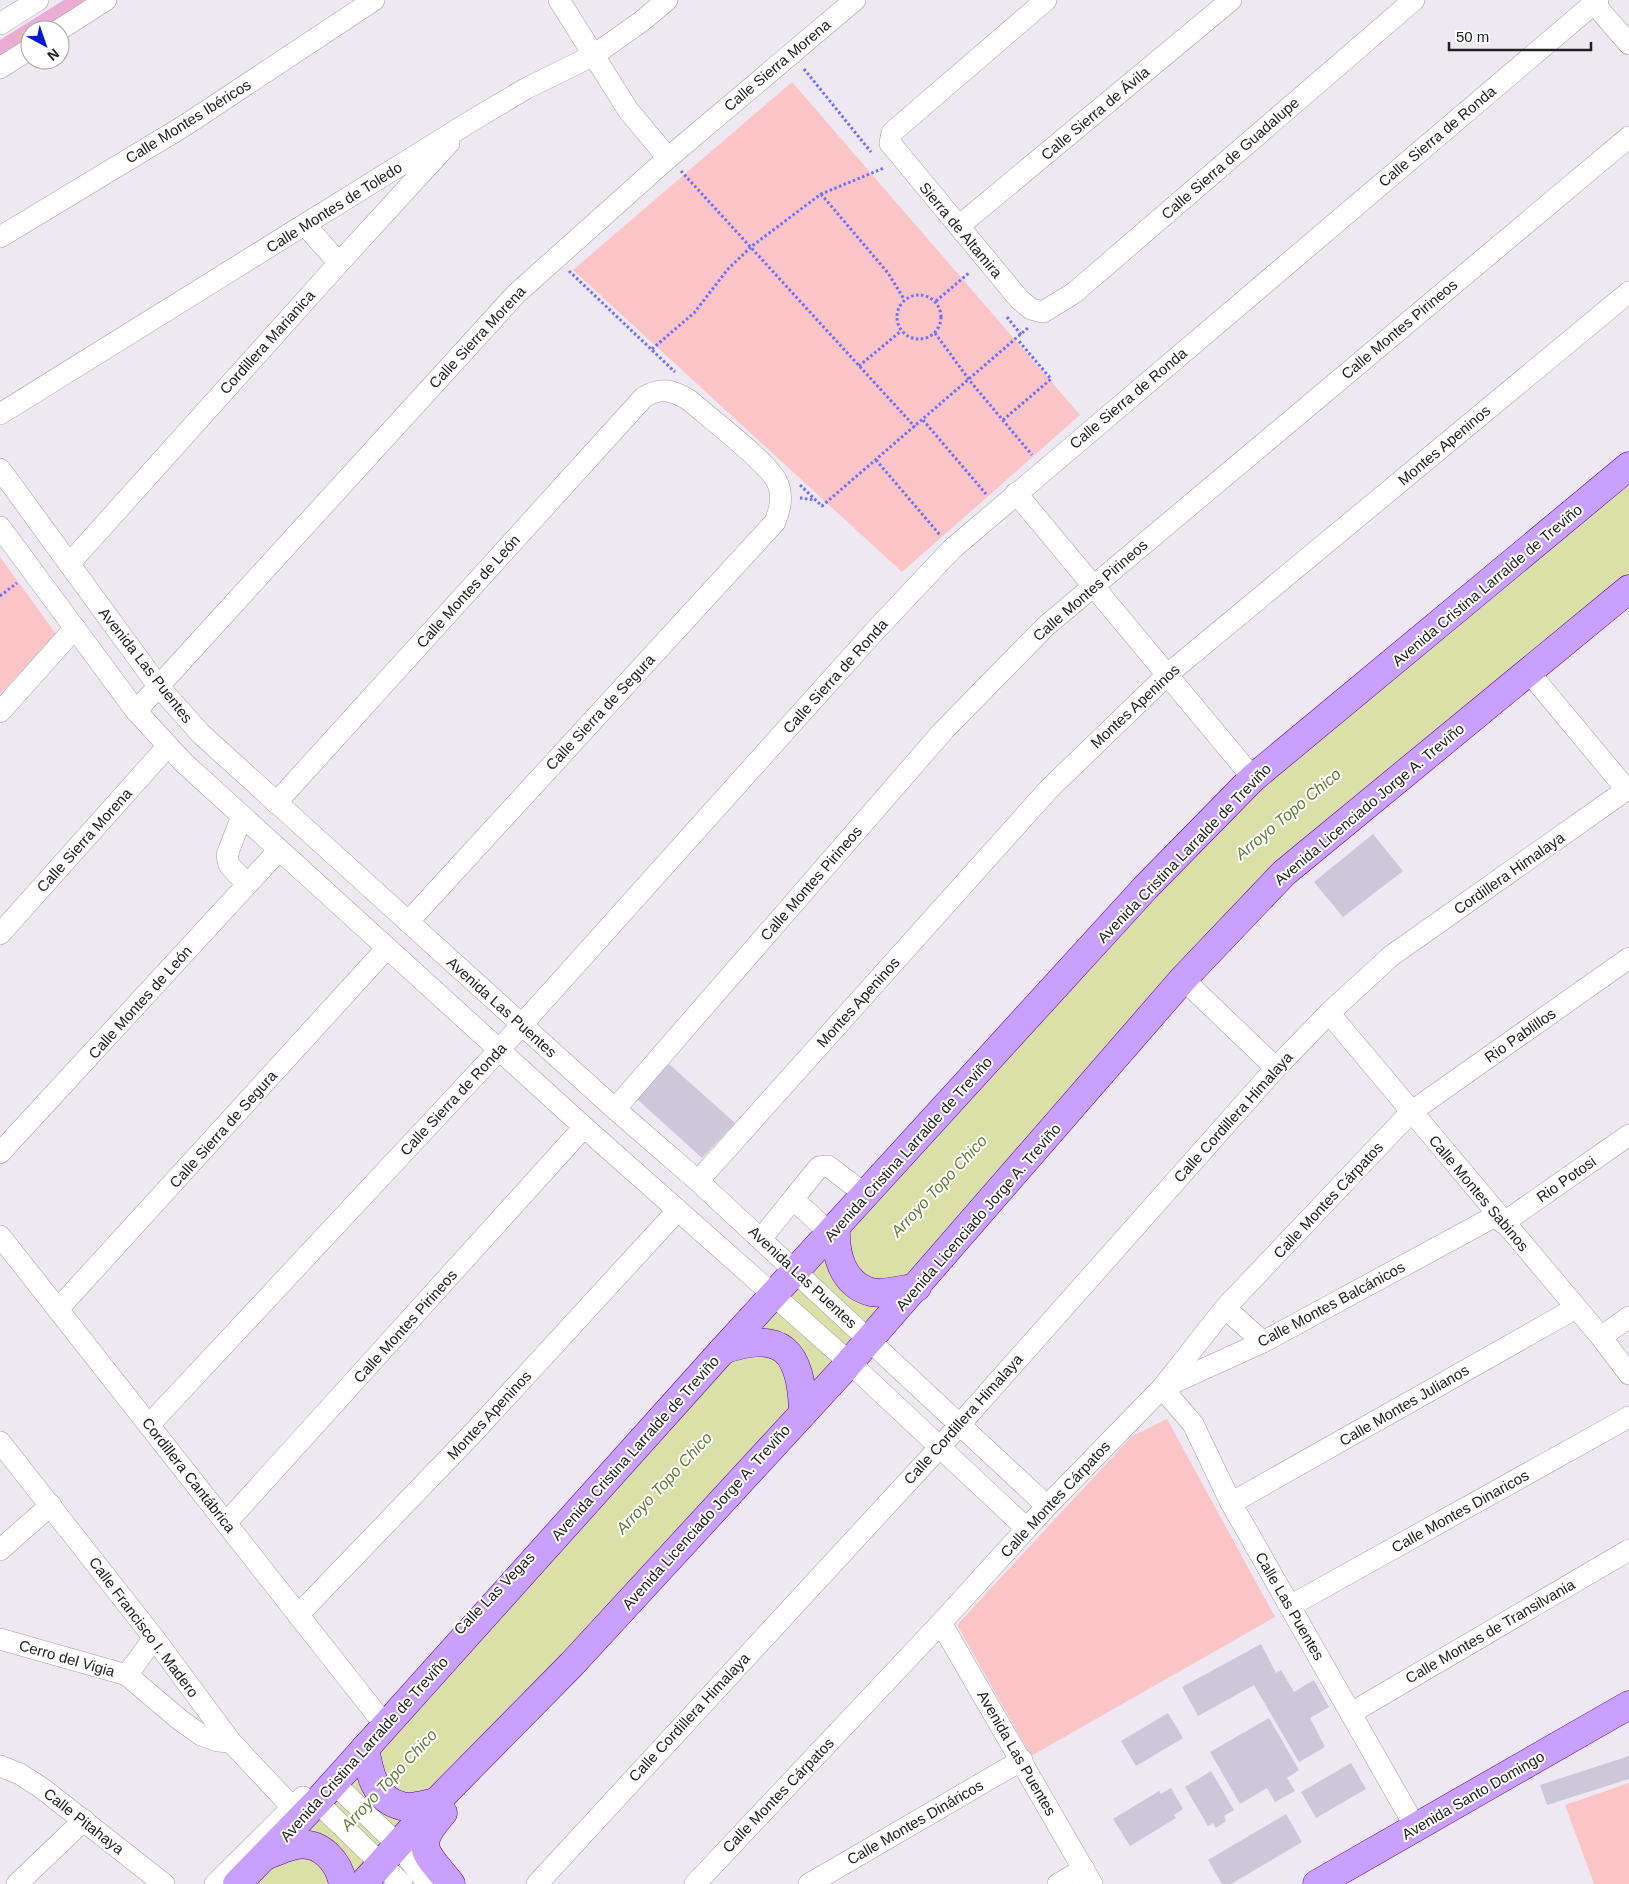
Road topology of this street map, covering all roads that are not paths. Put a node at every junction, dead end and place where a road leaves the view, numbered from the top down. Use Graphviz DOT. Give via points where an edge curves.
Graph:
graph roads {
  1 [pos="38,0"];
  2 [pos="106,0"];
  3 [pos="374,0"];
  4 [pos="559,0"];
  5 [pos="667,0"];
  6 [pos="855,0"];
  7 [pos="1046,0"];
  8 [pos="1231,0"];
  9 [pos="1414,0"];
  10 [pos="1594,1"];
  11 [pos="70,23"];
  12 [pos="0,24"];
  13 [pos="1629,44"];
  14 [pos="20,55"];
  15 [pos="594,56"];
  16 [pos="0,68"];
  17 [pos="468,123"];
  18 [pos="1629,137"];
  19 [pos="668,158"];
  20 [pos="305,225"];
  21 [pos="959,226"];
  22 [pos="0,237"];
  23 [pos="339,263"];
  24 [pos="1629,292"];
  25 [pos="1043,312"];
  26 [pos="0,414"];
  27 [pos="1629,466"];
  28 [pos="0,469"];
  29 [pos="788,488"];
  30 [pos="1016,493"];
  31 [pos="0,527"];
  32 [pos="69,564"];
  33 [pos="1093,585"];
  34 [pos="1629,588"];
  35 [pos="75,628"];
  36 [pos="1528,671"];
  37 [pos="1168,674"];
  38 [pos="159,687"];
  39 [pos="136,711"];
  40 [pos="0,712"];
  41 [pos="167,747"];
  42 [pos="1253,778"];
  43 [pos="1628,789"];
  44 [pos="276,803"];
  45 [pos="242,816"];
  46 [pos="279,850"];
  47 [pos="247,884"];
  48 [pos="408,922"];
  49 [pos="0,934"];
  50 [pos="387,948"];
  51 [pos="1391,956"];
  52 [pos="1629,958"];
  53 [pos="1183,980"];
  54 [pos="1329,1013"];
  55 [pos="522,1024"];
  56 [pos="500,1049"];
  57 [pos="1276,1068"];
  58 [pos="615,1109"];
  59 [pos="1411,1112"];
  60 [pos="584,1127"];
  61 [pos="1629,1135"];
  62 [pos="0,1153"];
  63 [pos="698,1181"];
  64 [pos="866,1195"];
  65 [pos="793,1199"];
  66 [pos="677,1211"];
  67 [pos="1500,1219"];
  68 [pos="0,1236"];
  69 [pos="834,1236"];
  70 [pos="761,1239"];
  71 [pos="800,1274"];
  72 [pos="917,1287"];
  73 [pos="777,1299"];
  74 [pos="1225,1308"];
  75 [pos="1576,1308"];
  76 [pos="58,1309"];
  77 [pos="1629,1317"];
  78 [pos="862,1331"];
  79 [pos="1601,1337"];
  80 [pos="1263,1342"];
  81 [pos="734,1346"];
  82 [pos="840,1355"];
  83 [pos="1629,1374"];
  84 [pos="1162,1388"];
  85 [pos="803,1411"];
  86 [pos="1629,1416"];
  87 [pos="960,1424"];
  88 [pos="149,1425"];
  89 [pos="0,1442"];
  90 [pos="939,1448"];
  91 [pos="1232,1503"];
  92 [pos="51,1505"];
  93 [pos="1047,1506"];
  94 [pos="226,1524"];
  95 [pos="1026,1528"];
  96 [pos="548,1544"];
  97 [pos="0,1550"];
  98 [pos="1629,1550"];
  99 [pos="1290,1606"];
  100 [pos="298,1615"];
  101 [pos="941,1623"];
  102 [pos="154,1638"];
  103 [pos="0,1639"];
  104 [pos="572,1664"];
  105 [pos="127,1675"];
  106 [pos="1629,1705"];
  107 [pos="1351,1713"];
  108 [pos="377,1715"];
  109 [pos="232,1742"];
  110 [pos="367,1755"];
  111 [pos="1022,1760"];
  112 [pos="0,1766"];
  113 [pos="322,1799"];
  114 [pos="427,1803"];
  115 [pos="84,1820"];
  116 [pos="1416,1828"];
  117 [pos="386,1850"];
  118 [pos="266,1856"];
  119 [pos="1088,1877"];
  120 [pos="707,1879"];
  121 [pos="17,1884"];
  122 [pos="164,1884"];
  123 [pos="215,1884"];
  124 [pos="237,1884"];
  125 [pos="342,1884"];
  126 [pos="362,1884"];
  127 [pos="402,1884"];
  128 [pos="428,1884"];
  129 [pos="451,1884"];
  130 [pos="536,1884"];
  131 [pos="808,1884"];
  132 [pos="1058,1884"];
  133 [pos="1317,1884"];
  1 -- 12 [label="street"];
  2 -- 11 [label="street"];
  3 -- 22 [label="street, Calle Montes Ibéricos" via="184,126"];
  4 -- 15 [label="street"];
  5 -- 15 [label="street, Calle Montes de Toledo"];
  6 -- 19 [label="street, Calle Sierra Morena"];
  7 -- 21 [label="street, Sierra de Altamira" via="896,129 891,138 893,148"];
  8 -- 21 [label="street, Calle Sierra de Ávila"];
  9 -- 25 [label="street, Calle Sierra de Guadalupe" via="1074,293"];
  10 -- 13 [label="street"];
  10 -- 30 [label="street, Calle Sierra de Ronda"];
  14 -- 16 [label="street"];
  15 -- 17 [label="street, Calle Montes de Toledo" via="525,89"];
  15 -- 19 [label="street" via="628,110"];
  17 -- 20 [label="street, Calle Montes de Toledo"];
  17 -- 23 [label="street, Cordillera Marianica"];
  18 -- 33 [label="street, Calle Montes Pirineos"];
  19 -- 38 [label="street, Calle Sierra Morena" via="552,260 477,334"];
  20 -- 23 [label="street"];
  20 -- 26 [label="street, Calle Montes de Toledo"];
  21 -- 25 [label="street, Sierra de Altamira" via="1019,300 1031,309"];
  23 -- 32 [label="street, Cordillera Marianica"];
  24 -- 37 [label="street, Montes Apeninos"];
  27 -- 42 [label="main road, Avenida Cristina Larralde de Treviño"];
  28 -- 32 [label="street, Avenida Las Puentes"];
  29 -- 44 [label="street, Calle Montes de León" via="778,483 767,467 672,382 644,397"];
  29 -- 48 [label="street, Calle Sierra de Segura" via="775,522"];
  30 -- 33 [label="street"];
  30 -- 55 [label="street, Calle Sierra de Ronda" via="952,549 873,633"];
  31 -- 35 [label="street"];
  32 -- 38 [label="street, Avenida Las Puentes"];
  33 -- 37 [label="street"];
  33 -- 58 [label="street, Calle Montes Pirineos" via="1032,639 944,730"];
  34 -- 36 [label="main road, Avenida Licenciado Jorge A. Treviño"];
  35 -- 39 [label="street"];
  35 -- 40 [label="street"];
  36 -- 43 [label="street"];
  36 -- 53 [label="main road, Avenida Licenciado Jorge A. Treviño" via="1284,873"];
  37 -- 42 [label="street"];
  37 -- 63 [label="street, Montes Apeninos" via="1049,789"];
  38 -- 39 [label="street, Calle Sierra Morena"];
  38 -- 44 [label="street, Avenida Las Puentes" via="200,734"];
  39 -- 41 [label="street"];
  41 -- 45 [label="street"];
  41 -- 49 [label="street, Calle Sierra Morena"];
  42 -- 64 [label="main road, Avenida Cristina Larralde de Treviño" via="1146,886"];
  43 -- 51 [label="street, Cordillera Himalaya"];
  44 -- 48 [label="street, Avenida Las Puentes"];
  45 -- 46 [label="street"];
  45 -- 47 [label="street" via="227,855 228,865"];
  46 -- 47 [label="street, Calle Montes de León"];
  46 -- 50 [label="street"];
  47 -- 62 [label="street, Calle Montes de León"];
  48 -- 55 [label="street, Avenida Las Puentes"];
  50 -- 56 [label="street"];
  50 -- 76 [label="street, Calle Sierra de Segura"];
  51 -- 54 [label="street, Calle Cordillera Himalaya"];
  52 -- 59 [label="street, Rio Pablillos"];
  53 -- 57 [label="street"];
  53 -- 72 [label="main road, Avenida Licenciado Jorge A. Treviño"];
  54 -- 57 [label="street, Calle Cordillera Himalaya"];
  54 -- 59 [label="street, Calle Montes Sabinos"];
  55 -- 56 [label="street, Calle Sierra de Ronda"];
  55 -- 58 [label="street, Avenida Las Puentes"];
  56 -- 60 [label="street"];
  56 -- 88 [label="street, Calle Sierra de Ronda"];
  57 -- 87 [label="street, Calle Cordillera Himalaya"];
  58 -- 63 [label="street, Avenida Las Puentes"];
  59 -- 67 [label="street, Calle Montes Sabinos"];
  59 -- 74 [label="street, Calle Montes Cárpatos"];
  60 -- 66 [label="street"];
  60 -- 94 [label="street, Calle Montes Pirineos"];
  61 -- 67 [label="street, Rio Potosi"];
  63 -- 70 [label="street, Avenida Las Puentes"];
  64 -- 65 [label="street" via="824,1165 818,1167"];
  64 -- 69 [label="main road, Avenida Cristina Larralde de Treviño"];
  65 -- 69 [label="street"];
  65 -- 70 [label="street"];
  66 -- 73 [label="street"];
  66 -- 100 [label="street, Montes Apeninos" via="474,1432"];
  67 -- 75 [label="street, Calle Montes Sabinos"];
  67 -- 80 [label="street, Calle Montes Balcánicos"];
  68 -- 76 [label="street, Cordillera Cantábrica"];
  69 -- 71 [label="main road, Avenida Cristina Larralde de Treviño"];
  69 -- 72 [label="main road" via="840,1265 858,1286 871,1292"];
  70 -- 71 [label="street, Avenida Las Puentes"];
  71 -- 73 [label="main road, Avenida Cristina Larralde de Treviño"];
  71 -- 78 [label="street, Avenida Las Puentes"];
  72 -- 78 [label="main road, Avenida Licenciado Jorge A. Treviño"];
  73 -- 81 [label="main road, Avenida Cristina Larralde de Treviño"];
  73 -- 82 [label="street"];
  74 -- 80 [label="street"];
  74 -- 84 [label="street, Calle Montes Cárpatos"];
  75 -- 79 [label="street, Calle Montes Sabinos"];
  75 -- 91 [label="street, Calle Montes Julianos"];
  76 -- 88 [label="street, Cordillera Cantábrica"];
  77 -- 79 [label="street"];
  78 -- 82 [label="main road, Avenida Licenciado Jorge A. Treviño"];
  78 -- 87 [label="street, Avenida Las Puentes"];
  79 -- 83 [label="street, Calle Montes Sabinos"];
  80 -- 84 [label="street, Calle Montes Balcánicos"];
  81 -- 85 [label="main road" via="768,1343 785,1351 793,1359 800,1379"];
  81 -- 96 [label="main road, Avenida Cristina Larralde de Treviño"];
  82 -- 85 [label="main road, Avenida Licenciado Jorge A. Treviño"];
  82 -- 90 [label="street"];
  84 -- 91 [label="street, Calle Las Puentes" via="1193,1424"];
  84 -- 93 [label="street, Calle Montes Cárpatos"];
  85 -- 104 [label="main road, Avenida Licenciado Jorge A. Treviño"];
  86 -- 99 [label="street, Calle Montes Dinaricos"];
  87 -- 90 [label="street, Calle Cordillera Himalaya"];
  87 -- 93 [label="street, Avenida Las Puentes"];
  88 -- 94 [label="street, Cordillera Cantábrica"];
  89 -- 92 [label="street, Calle Francisco I. Madero"];
  90 -- 95 [label="street"];
  90 -- 130 [label="street, Calle Cordillera Himalaya"];
  91 -- 99 [label="street, Calle Las Puentes"];
  92 -- 97 [label="street"];
  92 -- 102 [label="street, Calle Francisco I. Madero"];
  93 -- 95 [label="street, Calle Montes Cárpatos"];
  94 -- 100 [label="street, Cordillera Cantábrica"];
  95 -- 101 [label="street, Calle Montes Cárpatos"];
  96 -- 108 [label="street, Calle Las Vegas" via="527,1556"];
  96 -- 110 [label="main road, Avenida Cristina Larralde de Treviño"];
  98 -- 107 [label="street, Calle Montes de Transilvania"];
  99 -- 107 [label="street, Calle Las Puentes"];
  100 -- 108 [label="street, Cordillera Cantábrica"];
  101 -- 111 [label="street, Avenida Las Puentes"];
  101 -- 120 [label="street, Calle Montes Cárpatos"];
  102 -- 105 [label="street"];
  102 -- 109 [label="street, Calle Francisco I. Madero"];
  103 -- 105 [label="street, Cerro del Vigia"];
  104 -- 114 [label="main road, Avenida Licenciado Jorge A. Treviño"];
  104 -- 129 [label="main road" via="428,1830 425,1849"];
  105 -- 109 [label="street, Cerro del Vigia" via="201,1735"];
  106 -- 116 [label="main road, Avenida Santo Domingo"];
  107 -- 116 [label="street, Calle Las Puentes"];
  108 -- 113 [label="street, Calle Las Vegas"];
  109 -- 113 [label="street, Calle Francisco I. Madero"];
  110 -- 113 [label="main road, Avenida Cristina Larralde de Treviño"];
  110 -- 114 [label="main road" via="375,1788 381,1794 402,1806"];
  111 -- 119 [label="street, Avenida Las Puentes"];
  111 -- 131 [label="street, Calle Montes Dináricos"];
  112 -- 115 [label="street, Calle Pitahaya" via="20,1774"];
  113 -- 117 [label="street, Calle Francisco I. Madero"];
  113 -- 118 [label="main road, Avenida Cristina Larralde de Treviño"];
  113 -- 123 [label="street, Calle Las Vegas"];
  114 -- 117 [label="main road, Avenida Licenciado Jorge A. Treviño"];
  115 -- 121 [label="street"];
  115 -- 122 [label="street, Calle Pitahaya"];
  116 -- 133 [label="main road, Avenida Santo Domingo"];
  117 -- 126 [label="main road, Avenida Licenciado Jorge A. Treviño"];
  117 -- 127 [label="street"];
  117 -- 128 [label="street"];
  118 -- 124 [label="main road, Avenida Cristina Larralde de Treviño"];
  118 -- 125 [label="main road" via="304,1844 324,1852 341,1875"];
  119 -- 132 [label="street"];
}
